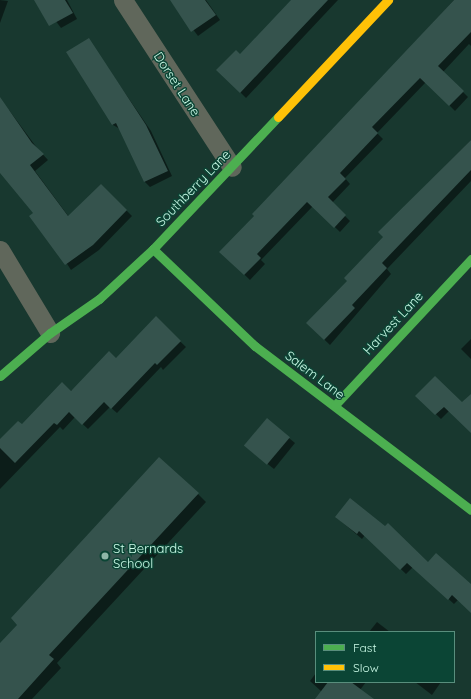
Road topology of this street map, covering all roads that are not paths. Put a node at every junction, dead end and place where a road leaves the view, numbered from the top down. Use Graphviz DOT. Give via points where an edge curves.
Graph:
graph roads {
  1 [pos="123,0"];
  2 [pos="388,0"];
  3 [pos="232,167"];
  4 [pos="153,249"];
  5 [pos="0,250"];
  6 [pos="471,259"];
  7 [pos="50,333"];
  8 [pos="0,376"];
  9 [pos="335,405"];
  10 [pos="471,510"];
  1 -- 3 [label="street, Dorset Lane"];
  2 -- 3 [label="street, Southberry Lane"];
  3 -- 4 [label="street, Southberry Lane"];
  4 -- 7 [label="street, Southberry Lane" via="100,298"];
  4 -- 9 [label="street, Salem Lane" via="255,346"];
  5 -- 7 [label="street"];
  6 -- 9 [label="street, Harvest Lane"];
  7 -- 8 [label="street, Southberry Lane"];
  9 -- 10 [label="street, Salem Lane"];
}
